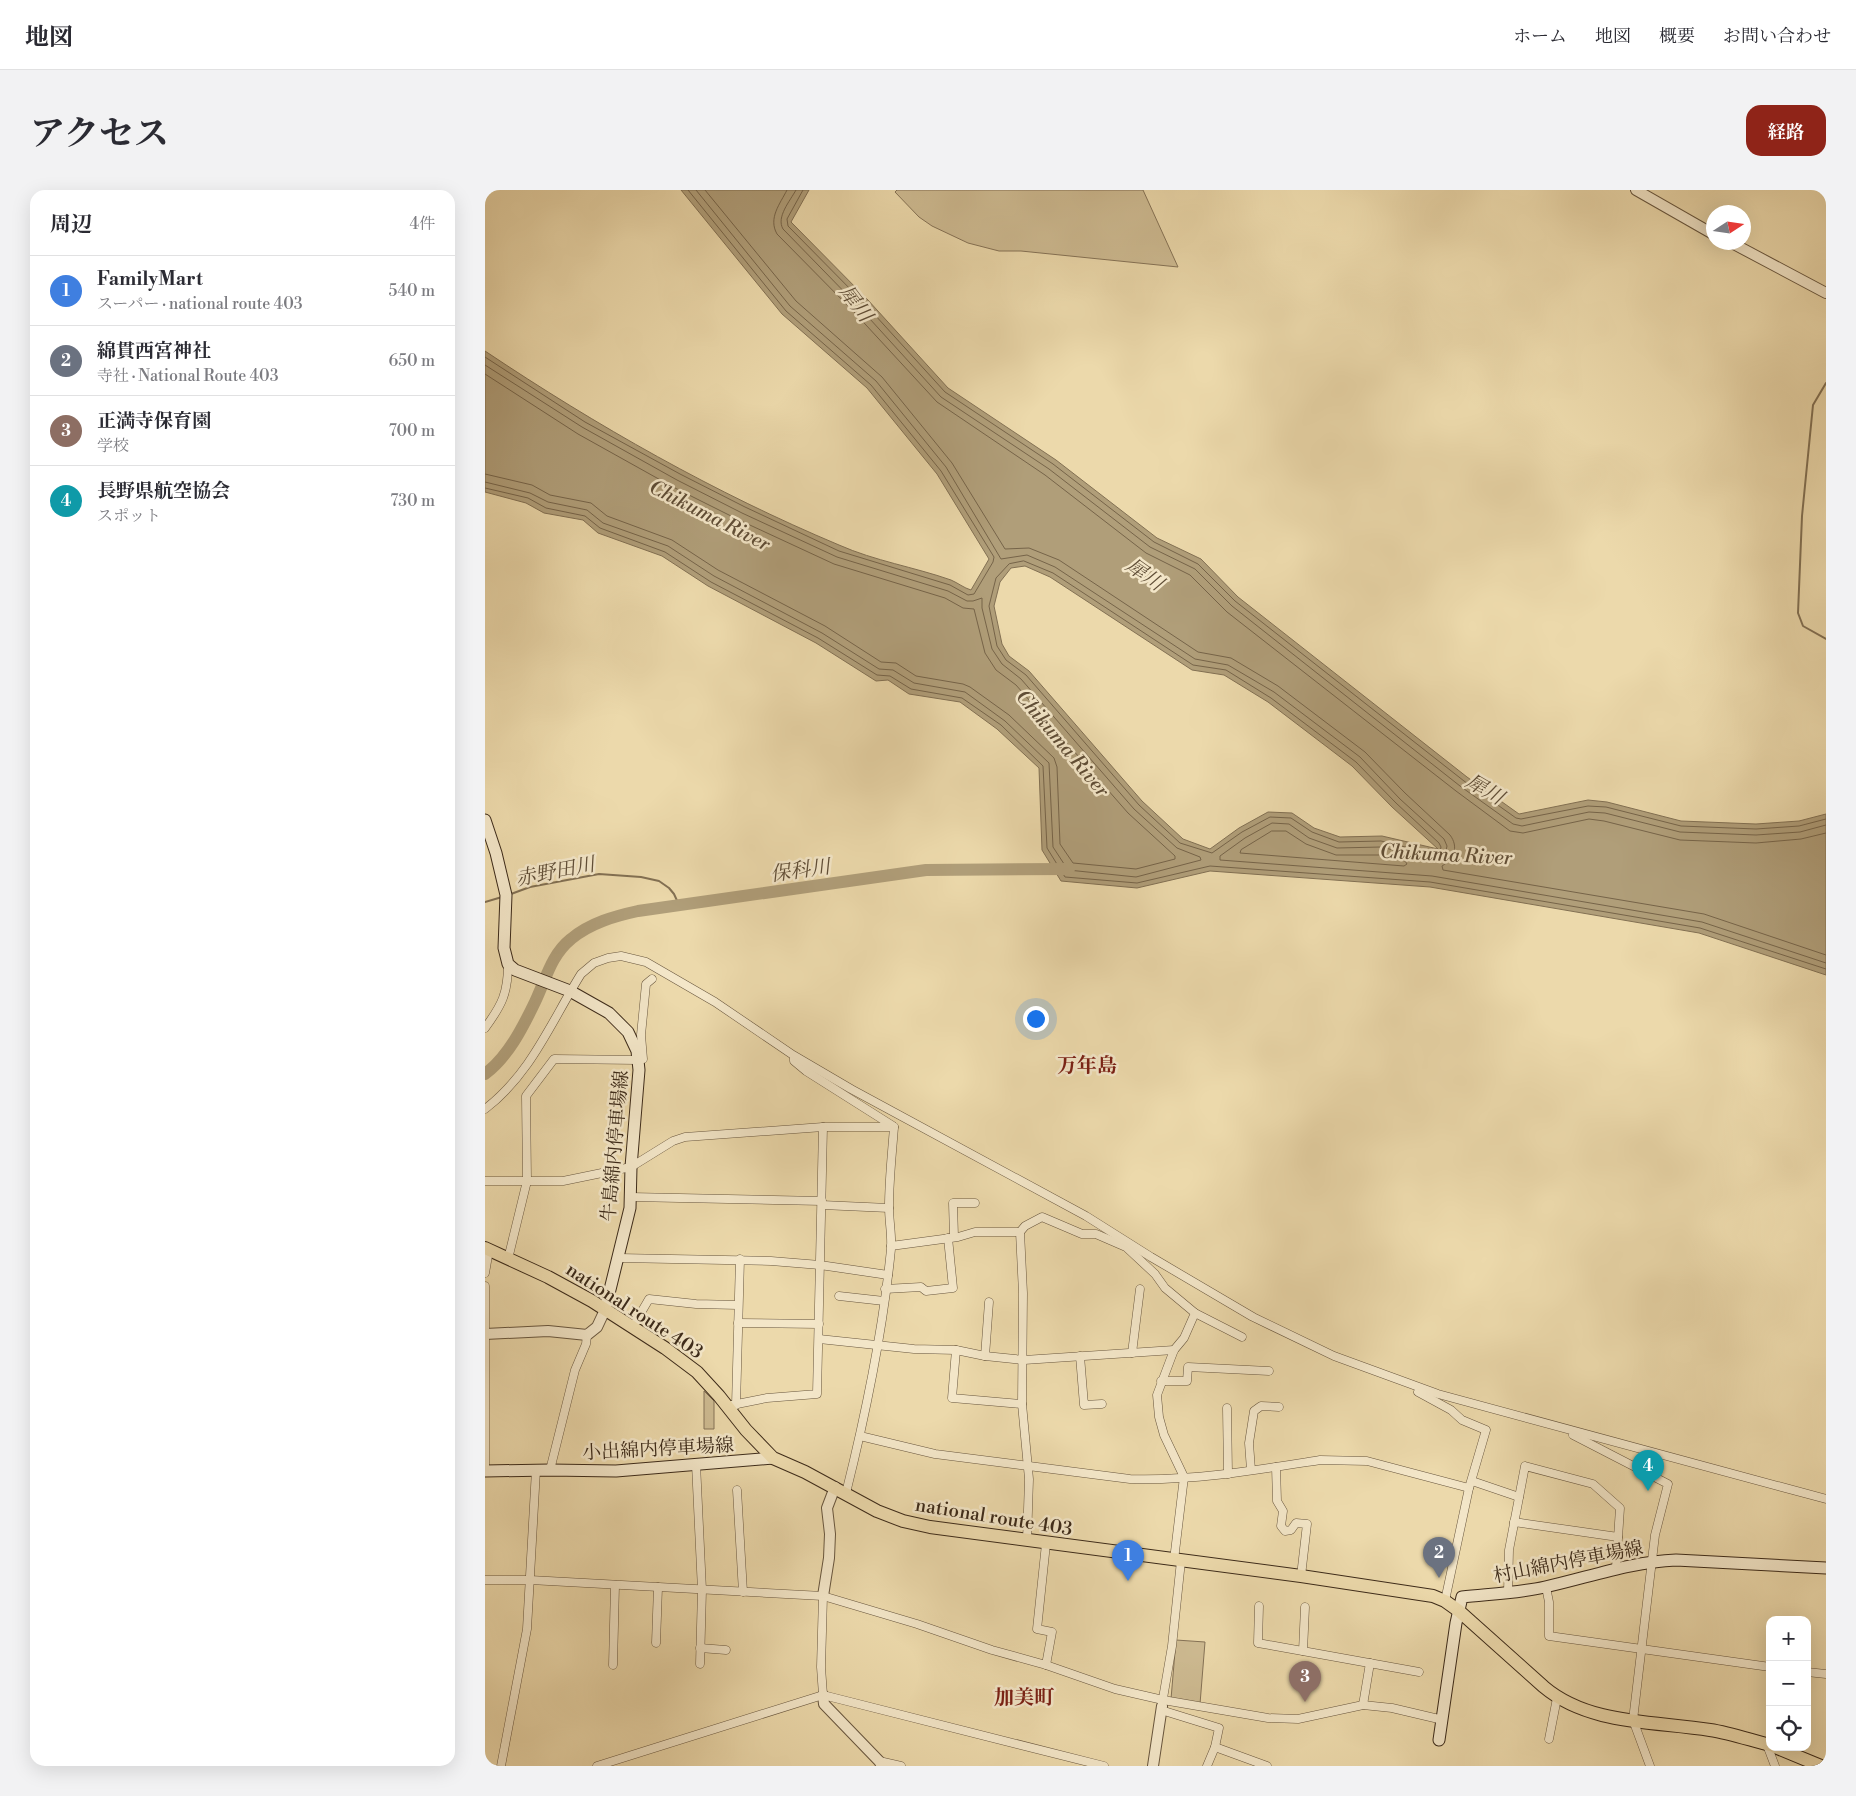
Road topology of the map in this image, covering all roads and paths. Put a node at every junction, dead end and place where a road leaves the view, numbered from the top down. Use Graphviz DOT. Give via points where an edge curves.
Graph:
graph roads {
  1 [pos="1636,190"];
  2 [pos="1706,230"];
  3 [pos="1745,250"];
  4 [pos="1826,293"];
  5 [pos="485,820"];
  6 [pos="512,967"];
  7 [pos="651,979"];
  8 [pos="570,991"];
  9 [pos="485,1028"];
  10 [pos="793,1056"];
  11 [pos="638,1060"];
  12 [pos="638,1084"];
  13 [pos="485,1109"];
  14 [pos="823,1127"];
  15 [pos="894,1127"];
  16 [pos="631,1167"];
  17 [pos="485,1181"];
  18 [pos="527,1181"];
  19 [pos="631,1197"];
  20 [pos="822,1203"];
  21 [pos="975,1203"];
  22 [pos="889,1208"];
  23 [pos="1020,1232"];
  24 [pos="951,1238"];
  25 [pos="1127,1245"];
  26 [pos="891,1246"];
  27 [pos="487,1249"];
  28 [pos="619,1258"];
  29 [pos="508,1259"];
  30 [pos="740,1259"];
  31 [pos="821,1265"];
  32 [pos="485,1273"];
  33 [pos="887,1275"];
  34 [pos="485,1286"];
  35 [pos="885,1289"];
  36 [pos="1140,1289"];
  37 [pos="839,1296"];
  38 [pos="884,1301"];
  39 [pos="989,1302"];
  40 [pos="738,1305"];
  41 [pos="605,1310"];
  42 [pos="1195,1313"];
  43 [pos="738,1323"];
  44 [pos="819,1324"];
  45 [pos="632,1328"];
  46 [pos="485,1334"];
  47 [pos="587,1334"];
  48 [pos="1242,1337"];
  49 [pos="819,1339"];
  50 [pos="877,1346"];
  51 [pos="956,1350"];
  52 [pos="1174,1350"];
  53 [pos="1132,1353"];
  54 [pos="985,1356"];
  55 [pos="1080,1356"];
  56 [pos="1023,1360"];
  57 [pos="1269,1370"];
  58 [pos="1161,1382"];
  59 [pos="485,1386"];
  60 [pos="1419,1388"];
  61 [pos="1022,1404"];
  62 [pos="1102,1404"];
  63 [pos="731,1406"];
  64 [pos="1279,1407"];
  65 [pos="1227,1408"];
  66 [pos="1559,1428"];
  67 [pos="860,1436"];
  68 [pos="773,1458"];
  69 [pos="696,1464"];
  70 [pos="1028,1466"];
  71 [pos="1276,1467"];
  72 [pos="536,1470"];
  73 [pos="550,1470"];
  74 [pos="1251,1470"];
  75 [pos="485,1471"];
  76 [pos="1228,1474"];
  77 [pos="1184,1477"];
  78 [pos="1470,1485"];
  79 [pos="737,1490"];
  80 [pos="841,1490"];
  81 [pos="1519,1496"];
  82 [pos="1826,1499"];
  83 [pos="1514,1522"];
  84 [pos="1618,1537"];
  85 [pos="1027,1541"];
  86 [pos="1046,1544"];
  87 [pos="1177,1561"];
  88 [pos="1652,1561"];
  89 [pos="1616,1568"];
  90 [pos="1826,1568"];
  91 [pos="1301,1576"];
  92 [pos="485,1580"];
  93 [pos="530,1580"];
  94 [pos="615,1584"];
  95 [pos="658,1587"];
  96 [pos="1546,1587"];
  97 [pos="702,1590"];
  98 [pos="743,1592"];
  99 [pos="1508,1593"];
  100 [pos="823,1596"];
  101 [pos="1433,1596"];
  102 [pos="1446,1596"];
  103 [pos="1462,1597"];
  104 [pos="1259,1606"];
  105 [pos="1305,1606"];
  106 [pos="1459,1611"];
  107 [pos="656,1644"];
  108 [pos="700,1648"];
  109 [pos="1641,1649"];
  110 [pos="726,1650"];
  111 [pos="1303,1651"];
  112 [pos="1370,1663"];
  113 [pos="613,1664"];
  114 [pos="700,1664"];
  115 [pos="1045,1664"];
  116 [pos="1766,1665"];
  117 [pos="1419,1672"];
  118 [pos="1811,1672"];
  119 [pos="1826,1674"];
  120 [pos="823,1695"];
  121 [pos="1557,1698"];
  122 [pos="1162,1705"];
  123 [pos="1363,1705"];
  124 [pos="1443,1720"];
  125 [pos="1633,1720"];
  126 [pos="1549,1739"];
  127 [pos="1439,1740"];
  128 [pos="1766,1745"];
  129 [pos="1215,1747"];
  130 [pos="1771,1751"];
  131 [pos="1784,1751"];
  132 [pos="881,1763"];
  133 [pos="1818,1763"];
  134 [pos="501,1766"];
  135 [pos="597,1766"];
  136 [pos="901,1766"];
  137 [pos="1104,1766"];
  138 [pos="1153,1766"];
  139 [pos="1207,1766"];
  140 [pos="1267,1766"];
  141 [pos="1650,1766"];
  142 [pos="1775,1766"];
  1 -- 2 [label="street"];
  3 -- 4 [label="street"];
  5 -- 6 [label="main road" via="506,895 504,948"];
  6 -- 8 [label="main road, 牛島綿内停車場線"];
  6 -- 9 [label="street" via="501,1006"];
  7 -- 12 [label="street" via="645,984 641,1035 644,1074"];
  8 -- 10 [label="street" via="581,974 594,963 621,956 646,962 715,1002"];
  8 -- 11 [label="main road, 牛島綿内停車場線" via="609,1013 628,1032"];
  8 -- 13 [label="street" via="526,1068 500,1098"];
  10 -- 15 [label="street" via="794,1061 806,1071"];
  10 -- 25 [label="street" via="1086,1216"];
  11 -- 12 [label="main road, 牛島綿内停車場線"];
  11 -- 18 [label="street" via="554,1059 525,1096"];
  12 -- 16 [label="main road, 牛島綿内停車場線"];
  14 -- 15 [label="street"];
  14 -- 16 [label="street" via="685,1137"];
  14 -- 20 [label="street"];
  15 -- 22 [label="street"];
  16 -- 18 [label="street" via="563,1181"];
  16 -- 19 [label="main road, 牛島綿内停車場線"];
  17 -- 18 [label="street"];
  18 -- 29 [label="street"];
  19 -- 20 [label="street"];
  19 -- 28 [label="main road, 牛島綿内停車場線"];
  20 -- 22 [label="street"];
  20 -- 31 [label="street"];
  21 -- 24 [label="street" via="953,1203"];
  22 -- 26 [label="street"];
  23 -- 24 [label="street" via="975,1232"];
  23 -- 25 [label="street" via="1042,1217 1082,1234 1096,1234"];
  23 -- 56 [label="street"];
  24 -- 26 [label="street"];
  24 -- 35 [label="street" via="953,1288 926,1291 921,1287"];
  25 -- 42 [label="street" via="1165,1288"];
  25 -- 60 [label="street" via="1253,1317 1334,1356"];
  26 -- 33 [label="street"];
  27 -- 29 [label="highway, national route 403"];
  27 -- 32 [label="street"];
  28 -- 30 [label="street"];
  28 -- 41 [label="main road, 牛島綿内停車場線"];
  29 -- 41 [label="highway, national route 403" via="548,1277"];
  30 -- 31 [label="street"];
  30 -- 40 [label="street"];
  31 -- 33 [label="street"];
  31 -- 44 [label="street"];
  33 -- 35 [label="street"];
  34 -- 46 [label="street"];
  35 -- 38 [label="street"];
  36 -- 53 [label="street"];
  37 -- 38 [label="street"];
  38 -- 50 [label="street"];
  39 -- 54 [label="street"];
  40 -- 43 [label="street"];
  40 -- 45 [label="street" via="649,1299"];
  41 -- 45 [label="highway, national route 403"];
  41 -- 47 [label="street" via="597,1327"];
  42 -- 48 [label="street"];
  42 -- 52 [label="street" via="1185,1338"];
  43 -- 44 [label="street"];
  43 -- 63 [label="street"];
  44 -- 49 [label="street"];
  45 -- 63 [label="highway, national route 403" via="697,1372"];
  46 -- 47 [label="street"];
  46 -- 59 [label="street"];
  47 -- 73 [label="street"];
  49 -- 50 [label="street"];
  49 -- 63 [label="street" via="817,1394 767,1398"];
  50 -- 51 [label="street"];
  50 -- 67 [label="street"];
  51 -- 54 [label="street"];
  51 -- 61 [label="street" via="951,1398"];
  52 -- 53 [label="street"];
  52 -- 58 [label="street"];
  53 -- 55 [label="street"];
  54 -- 56 [label="street"];
  55 -- 56 [label="street"];
  55 -- 62 [label="street" via="1085,1406"];
  56 -- 61 [label="street"];
  57 -- 58 [label="street" via="1188,1367 1187,1381"];
  58 -- 77 [label="street" via="1157,1395 1159,1417"];
  59 -- 75 [label="street"];
  60 -- 66 [label="street"];
  60 -- 78 [label="street" via="1418,1392 1451,1410 1462,1420 1487,1430"];
  61 -- 70 [label="street"];
  63 -- 68 [label="highway, national route 403" via="746,1430"];
  64 -- 74 [label="street" via="1261,1406 1254,1411 1249,1444"];
  65 -- 76 [label="street"];
  66 -- 82 [label="street"];
  66 -- 88 [label="street" via="1668,1484"];
  67 -- 70 [label="street" via="935,1454"];
  67 -- 80 [label="street"];
  68 -- 69 [label="main road, 小出綿内停車場線"];
  68 -- 80 [label="highway, national route 403"];
  69 -- 73 [label="main road, 小出綿内停車場線" via="615,1471"];
  69 -- 97 [label="street"];
  70 -- 77 [label="street" via="1130,1479"];
  70 -- 85 [label="street" via="1030,1507"];
  71 -- 74 [label="street"];
  71 -- 78 [label="street" via="1320,1460 1367,1461"];
  71 -- 91 [label="street" via="1277,1501 1283,1511 1281,1526 1285,1532 1296,1523 1307,1524"];
  72 -- 73 [label="main road, 小出綿内停車場線"];
  72 -- 75 [label="main road, 小出綿内停車場線"];
  72 -- 93 [label="street"];
  74 -- 76 [label="street"];
  76 -- 77 [label="street"];
  77 -- 87 [label="street"];
  78 -- 81 [label="street"];
  78 -- 102 [label="street"];
  79 -- 98 [label="street"];
  80 -- 85 [label="highway, national route 403" via="903,1521"];
  80 -- 100 [label="street" via="827,1508 829,1558"];
  81 -- 83 [label="street"];
  81 -- 84 [label="street" via="1525,1466 1593,1484 1620,1508"];
  83 -- 84 [label="street"];
  83 -- 99 [label="street" via="1509,1550"];
  84 -- 89 [label="street"];
  85 -- 86 [label="highway, national route 403"];
  86 -- 87 [label="highway, national route 403"];
  86 -- 115 [label="street" via="1037,1629 1052,1632"];
  87 -- 91 [label="highway, national route 403"];
  87 -- 122 [label="street" via="1172,1646"];
  88 -- 89 [label="main road, 村山綿内停車場線"];
  88 -- 90 [label="main road, 村山綿内停車場線"];
  88 -- 109 [label="street"];
  89 -- 96 [label="main road, 村山綿内停車場線"];
  91 -- 101 [label="highway, national route 403"];
  92 -- 93 [label="street"];
  93 -- 94 [label="street"];
  93 -- 134 [label="street" via="527,1629"];
  94 -- 95 [label="street"];
  94 -- 113 [label="street"];
  95 -- 97 [label="street"];
  95 -- 107 [label="street"];
  96 -- 99 [label="main road, 村山綿内停車場線"];
  96 -- 109 [label="street" via="1549,1636"];
  97 -- 98 [label="street"];
  97 -- 108 [label="street"];
  98 -- 100 [label="street"];
  99 -- 103 [label="main road, 村山綿内停車場線"];
  100 -- 115 [label="street"];
  100 -- 120 [label="street"];
  101 -- 102 [label="street"];
  101 -- 106 [label="highway"];
  102 -- 103 [label="street"];
  103 -- 106 [label="main road"];
  104 -- 111 [label="street" via="1258,1643"];
  105 -- 111 [label="street"];
  106 -- 121 [label="highway"];
  106 -- 124 [label="main road"];
  108 -- 110 [label="street"];
  108 -- 114 [label="street"];
  109 -- 116 [label="street"];
  109 -- 125 [label="street"];
  111 -- 112 [label="street"];
  112 -- 117 [label="street"];
  112 -- 123 [label="street"];
  115 -- 122 [label="street"];
  118 -- 119 [label="street"];
  120 -- 132 [label="street" via="824,1704"];
  120 -- 135 [label="street"];
  120 -- 137 [label="street"];
  121 -- 125 [label="highway" via="1603,1715"];
  121 -- 126 [label="street"];
  122 -- 123 [label="street" via="1298,1719"];
  122 -- 129 [label="street" via="1219,1728"];
  122 -- 138 [label="street"];
  123 -- 124 [label="street"];
  124 -- 127 [label="main road"];
  125 -- 128 [label="highway" via="1712,1730"];
  125 -- 141 [label="street"];
  129 -- 139 [label="street"];
  129 -- 140 [label="street"];
  130 -- 142 [label="street"];
  131 -- 133 [label="highway"];
  132 -- 136 [label="street"];
}
